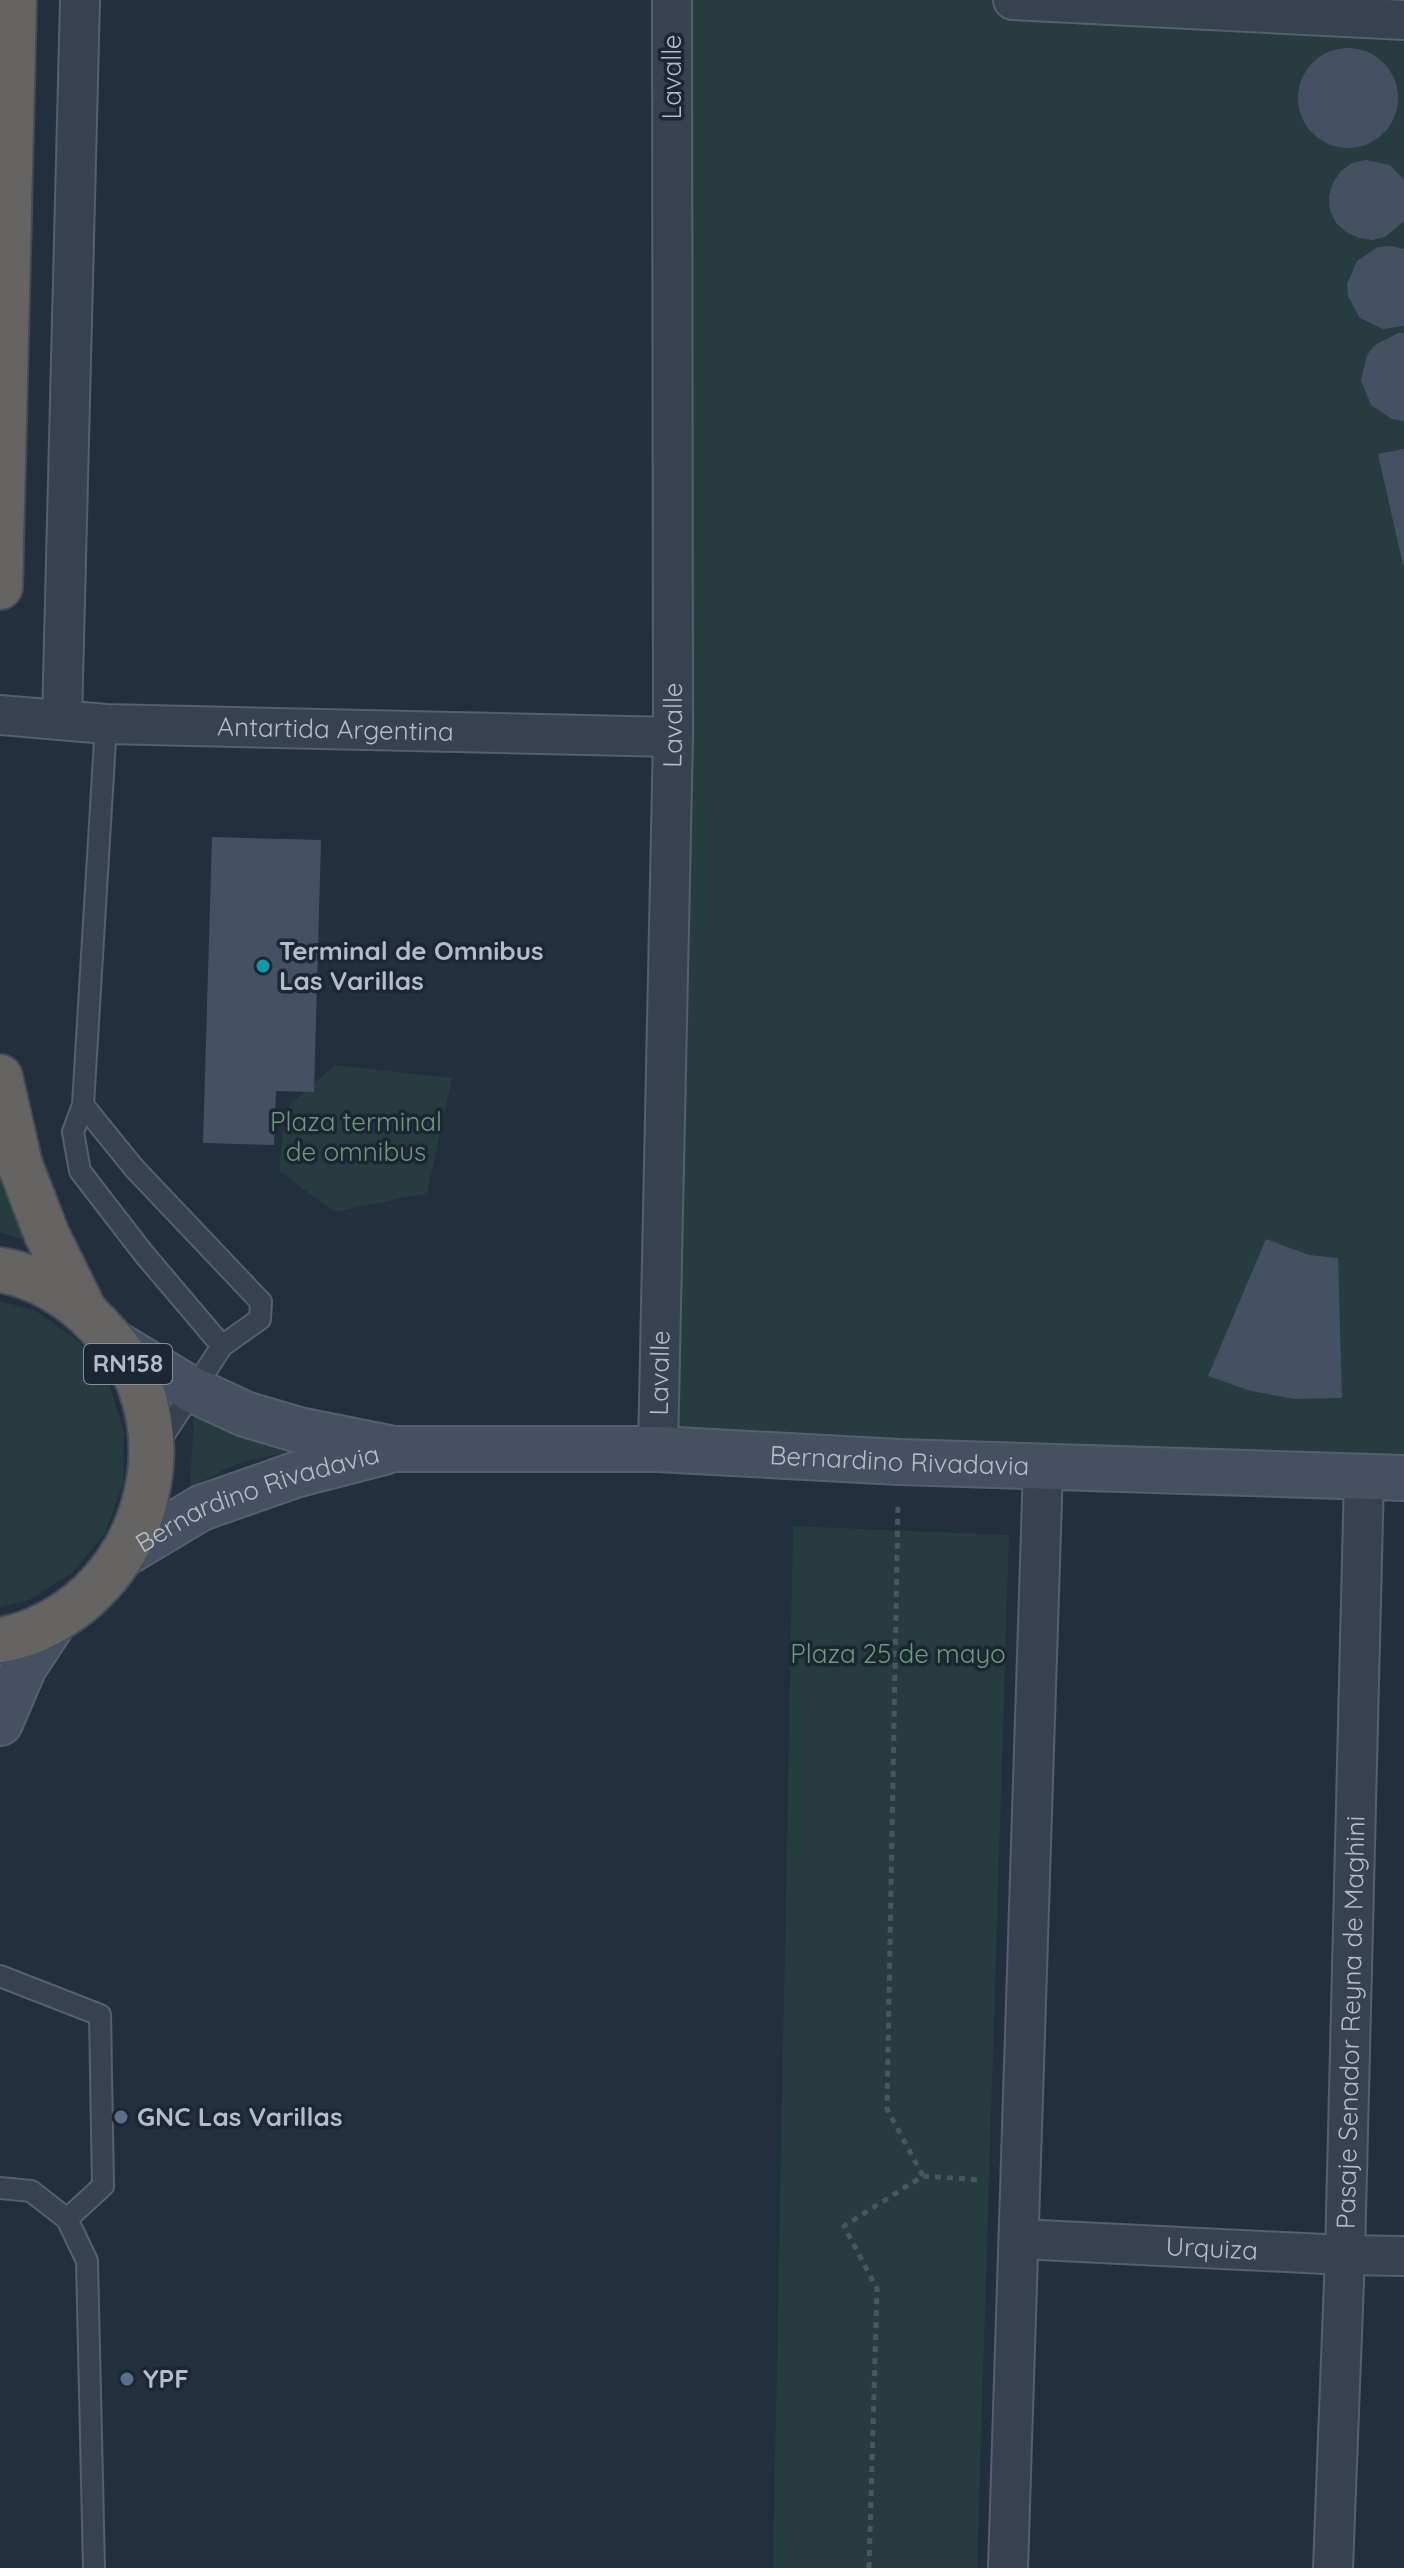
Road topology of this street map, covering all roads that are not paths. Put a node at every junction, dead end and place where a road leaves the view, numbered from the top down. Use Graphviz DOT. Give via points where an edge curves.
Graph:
graph roads {
  1 [pos="14,0"];
  2 [pos="80,0"];
  3 [pos="672,0"];
  4 [pos="1013,0"];
  5 [pos="1404,20"];
  6 [pos="0,587"];
  7 [pos="0,715"];
  8 [pos="62,720"];
  9 [pos="106,724"];
  10 [pos="673,737"];
  11 [pos="0,1077"];
  12 [pos="83,1105"];
  13 [pos="0,1270"];
  14 [pos="84,1310"];
  15 [pos="116,1344"];
  16 [pos="222,1346"];
  17 [pos="191,1389"];
  18 [pos="394,1449"];
  19 [pos="658,1449"];
  20 [pos="152,1454"];
  21 [pos="1043,1467"];
  22 [pos="1384,1477"];
  23 [pos="124,1554"];
  24 [pos="55,1620"];
  25 [pos="0,1640"];
  26 [pos="0,1723"];
  27 [pos="0,1976"];
  28 [pos="0,2188"];
  29 [pos="67,2219"];
  30 [pos="1020,2239"];
  31 [pos="1345,2255"];
  32 [pos="1404,2256"];
  33 [pos="94,2568"];
  34 [pos="1008,2568"];
  35 [pos="1333,2568"];
  1 -- 6 [label="highway"];
  2 -- 8 [label="street"];
  3 -- 10 [label="street, Lavalle"];
  4 -- 5 [label="street"];
  7 -- 8 [label="street, Antartida Argentina"];
  8 -- 9 [label="street, Antartida Argentina"];
  9 -- 10 [label="street, Antartida Argentina"];
  9 -- 12 [label="lane"];
  10 -- 19 [label="street, Lavalle"];
  11 -- 14 [label="highway" via="20,1165"];
  12 -- 16 [label="lane" via="73,1132 80,1171"];
  12 -- 16 [label="lane" via="134,1168 261,1302 260,1319"];
  13 -- 14 [label="highway, RN158" via="51,1287"];
  14 -- 15 [label="highway, RN158"];
  15 -- 17 [label="main road, Bernardino Rivadavia / RN158"];
  15 -- 20 [label="highway, RN158" via="140,1384"];
  16 -- 17 [label="lane"];
  17 -- 18 [label="main road, Bernardino Rivadavia / RN158" via="245,1414 299,1430"];
  17 -- 20 [label="lane"];
  18 -- 19 [label="main road, Bernardino Rivadavia / RN158"];
  18 -- 23 [label="main road, Bernardino Rivadavia / RN158" via="295,1475 201,1508"];
  19 -- 21 [label="main road, Bernardino Rivadavia / RN158"];
  20 -- 23 [label="highway, RN158" via="149,1489"];
  21 -- 22 [label="main road, Bernardino Rivadavia / RN158"];
  21 -- 30 [label="street"];
  22 -- 31 [label="street, Pasaje Senador Reyna de Maghini"];
  23 -- 24 [label="highway, RN158" via="82,1602"];
  24 -- 25 [label="highway, RN158"];
  24 -- 26 [label="main road" via="24,1667"];
  27 -- 29 [label="lane" via="100,2015 103,2186"];
  28 -- 29 [label="lane" via="31,2191"];
  29 -- 33 [label="lane" via="87,2261"];
  30 -- 31 [label="street, Urquiza"];
  30 -- 34 [label="street"];
  31 -- 32 [label="street, Urquiza"];
  31 -- 35 [label="street, Pasaje Senador Reyna de Maghini"];
}
